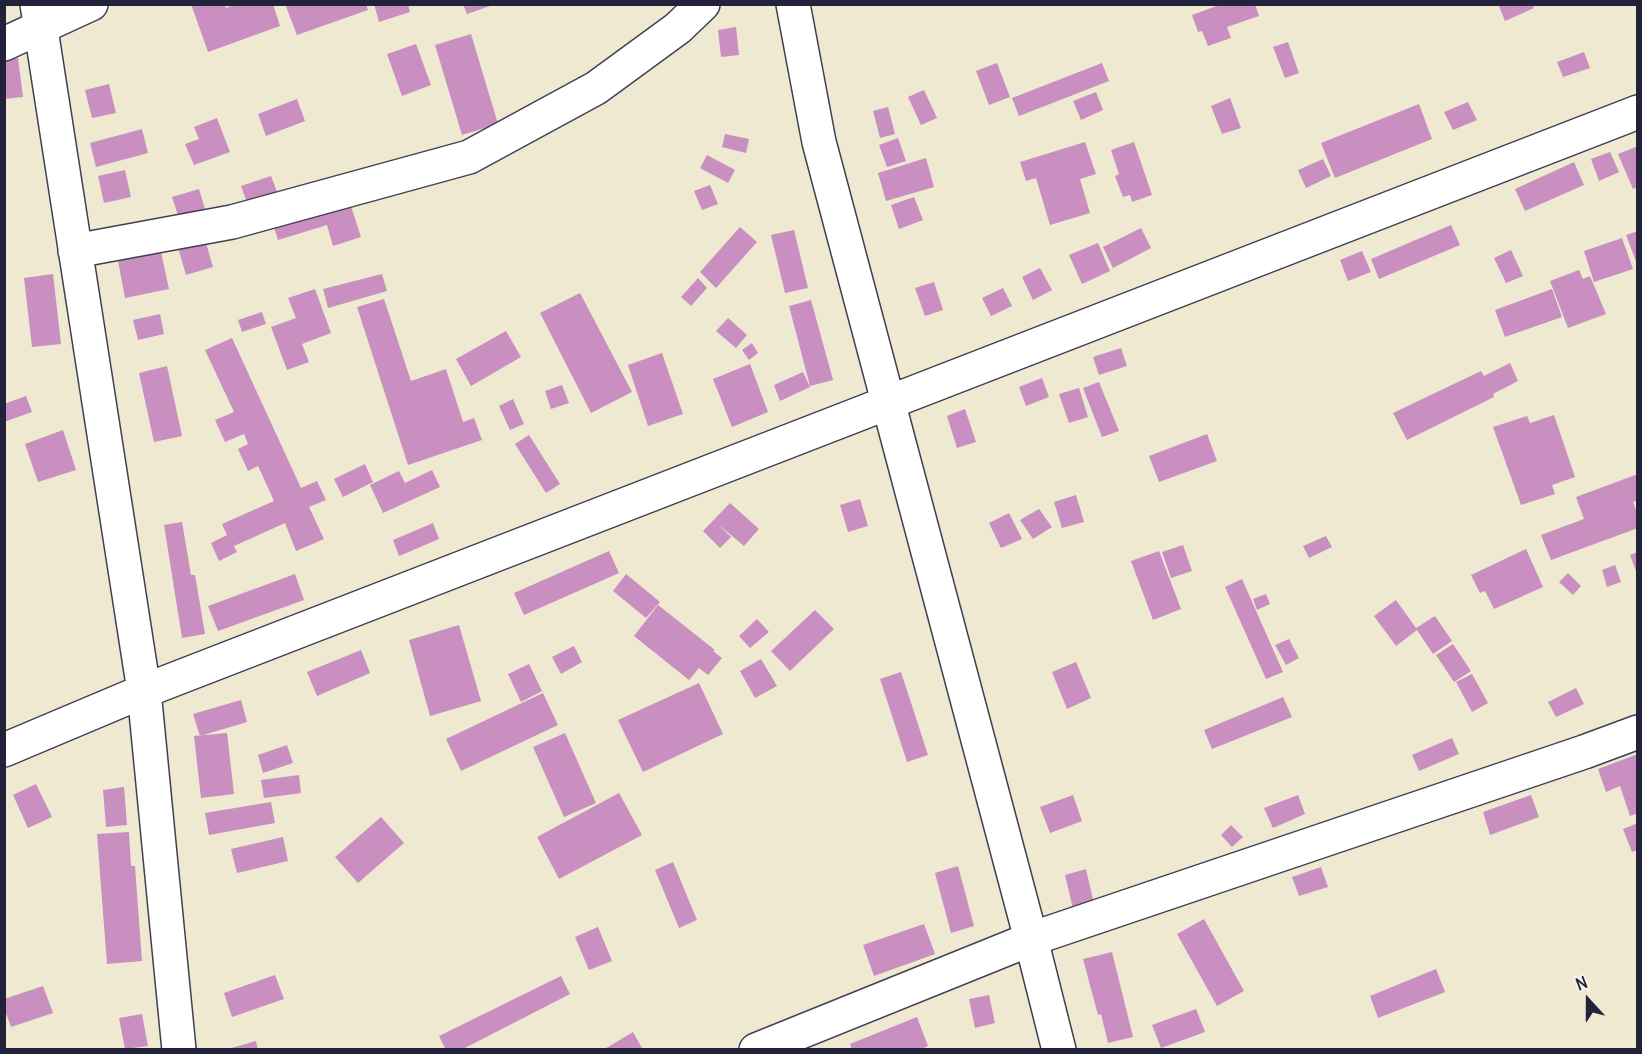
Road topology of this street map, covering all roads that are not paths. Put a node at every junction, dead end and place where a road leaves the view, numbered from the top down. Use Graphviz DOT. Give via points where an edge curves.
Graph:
graph roads {
  1 [pos="91,4"];
  2 [pos="703,4"];
  3 [pos="793,4"];
  4 [pos="39,16"];
  5 [pos="4,44"];
  6 [pos="1638,112"];
  7 [pos="75,252"];
  8 [pos="889,403"];
  9 [pos="144,691"];
  10 [pos="1638,732"];
  11 [pos="4,750"];
  12 [pos="1031,939"];
  13 [pos="180,1050"];
  14 [pos="756,1050"];
  15 [pos="1059,1050"];
  1 -- 4 [label="street"];
  2 -- 7 [label="street" via="678,28 596,88 469,157 232,222"];
  3 -- 8 [label="street" via="819,142"];
  4 -- 5 [label="street"];
  4 -- 7 [label="street"];
  6 -- 8 [label="street"];
  7 -- 9 [label="street"];
  8 -- 9 [label="street"];
  8 -- 12 [label="street"];
  9 -- 11 [label="street"];
  9 -- 13 [label="street"];
  10 -- 12 [label="street"];
  12 -- 14 [label="street"];
  12 -- 15 [label="street"];
}
